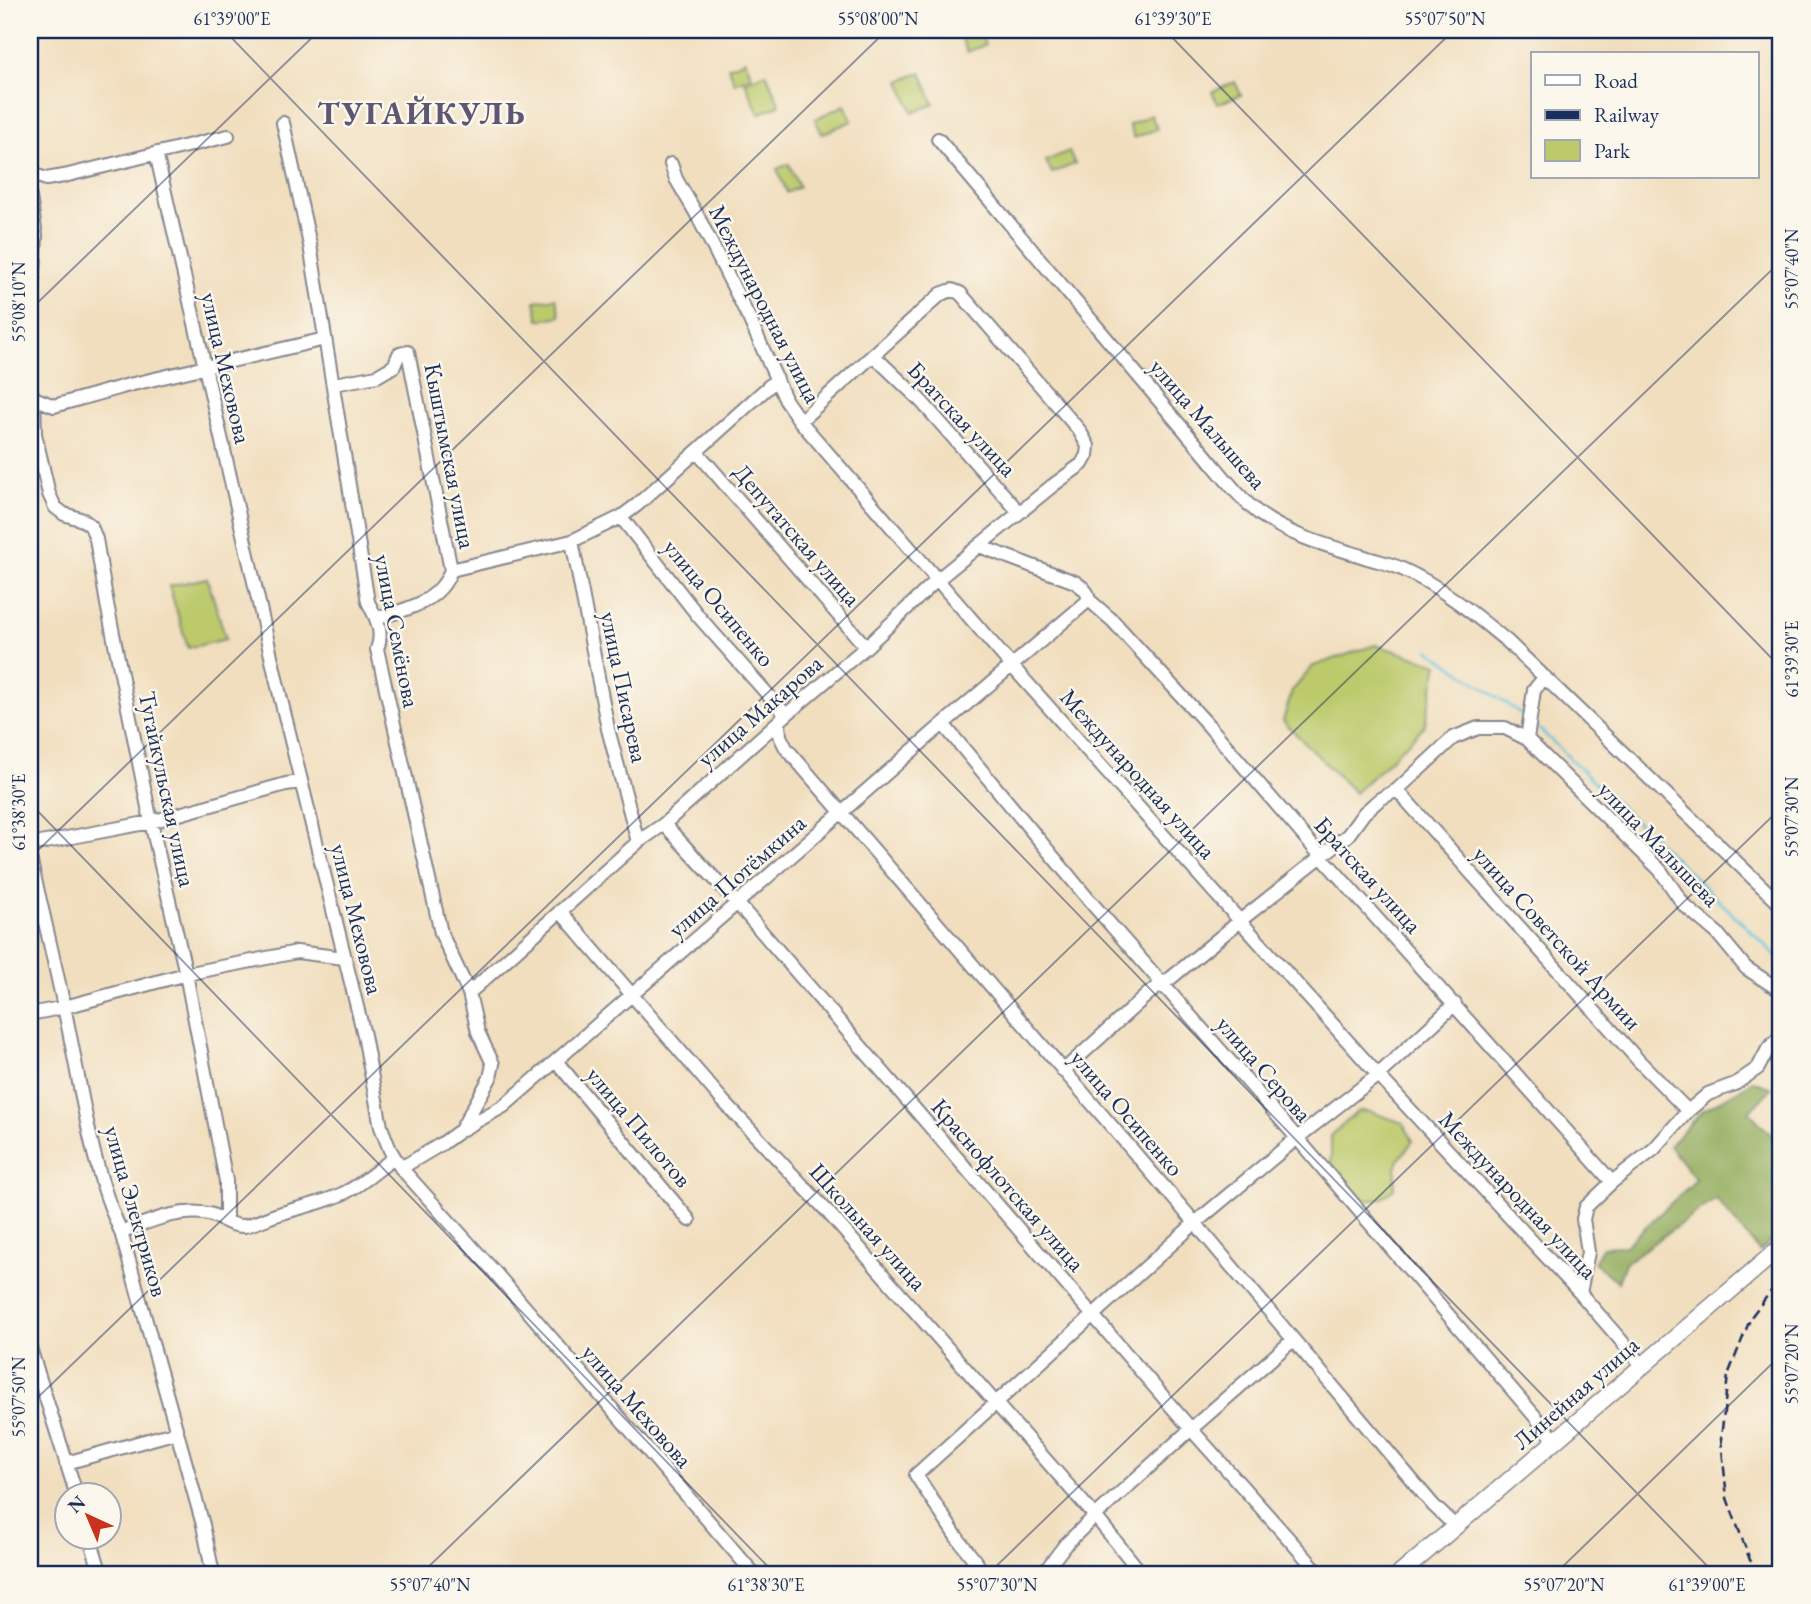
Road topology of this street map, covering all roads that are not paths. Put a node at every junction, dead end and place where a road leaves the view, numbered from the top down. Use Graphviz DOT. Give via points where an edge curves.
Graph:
graph roads {
  1 [pos="283,123"];
  2 [pos="228,136"];
  3 [pos="938,139"];
  4 [pos="156,153"];
  5 [pos="671,164"];
  6 [pos="31,178"];
  7 [pos="30,197"];
  8 [pos="325,338"];
  9 [pos="30,345"];
  10 [pos="873,355"];
  11 [pos="205,368"];
  12 [pos="777,379"];
  13 [pos="334,384"];
  14 [pos="32,394"];
  15 [pos="800,421"];
  16 [pos="696,452"];
  17 [pos="1019,512"];
  18 [pos="621,517"];
  19 [pos="572,541"];
  20 [pos="979,546"];
  21 [pos="451,570"];
  22 [pos="937,580"];
  23 [pos="1089,600"];
  24 [pos="377,618"];
  25 [pos="866,647"];
  26 [pos="1011,665"];
  27 [pos="1545,677"];
  28 [pos="782,718"];
  29 [pos="943,724"];
  30 [pos="1527,739"];
  31 [pos="301,782"];
  32 [pos="1396,790"];
  33 [pos="842,813"];
  34 [pos="152,822"];
  35 [pos="664,824"];
  36 [pos="638,842"];
  37 [pos="30,845"];
  38 [pos="1321,856"];
  39 [pos="30,858"];
  40 [pos="737,903"];
  41 [pos="1781,905"];
  42 [pos="559,911"];
  43 [pos="1241,920"];
  44 [pos="344,958"];
  45 [pos="186,974"];
  46 [pos="1162,984"];
  47 [pos="1781,991"];
  48 [pos="469,993"];
  49 [pos="632,995"];
  50 [pos="1455,1004"];
  51 [pos="65,1007"];
  52 [pos="30,1014"];
  53 [pos="1781,1035"];
  54 [pos="556,1061"];
  55 [pos="1063,1071"];
  56 [pos="1378,1075"];
  57 [pos="1688,1111"];
  58 [pos="461,1130"];
  59 [pos="1297,1138"];
  60 [pos="398,1163"];
  61 [pos="1612,1182"];
  62 [pos="226,1220"];
  63 [pos="689,1220"];
  64 [pos="1195,1223"];
  65 [pos="121,1232"];
  66 [pos="1781,1247"];
  67 [pos="1580,1293"];
  68 [pos="1093,1317"];
  69 [pos="1293,1340"];
  70 [pos="30,1348"];
  71 [pos="1643,1366"];
  72 [pos="995,1402"];
  73 [pos="1191,1429"];
  74 [pos="177,1432"];
  75 [pos="1556,1441"];
  76 [pos="66,1463"];
  77 [pos="72,1482"];
  78 [pos="1095,1516"];
  79 [pos="1455,1526"];
  80 [pos="94,1552"];
  81 [pos="101,1574"];
  82 [pos="213,1574"];
  83 [pos="754,1574"];
  84 [pos="980,1574"];
  85 [pos="1044,1574"];
  86 [pos="1142,1574"];
  87 [pos="1320,1574"];
  88 [pos="1400,1574"];
  1 -- 8 [label="street, улица Семёнова"];
  2 -- 4 [label="street"];
  3 -- 27 [label="street, улица Малышева" via="1249,505 1285,529 1401,568 1435,587 1508,642"];
  4 -- 6 [label="street" via="64,176"];
  4 -- 11 [label="street, улица Меховова"];
  5 -- 12 [label="street, Международная улица"];
  7 -- 9 [label="street" via="36,236"];
  8 -- 11 [label="street"];
  8 -- 13 [label="street, улица Семёнова"];
  10 -- 15 [label="street"];
  10 -- 17 [label="street, Братская улица" via="921,401"];
  10 -- 17 [label="street, улица Макарова" via="941,294 952,289 960,293 1088,446 1082,464"];
  11 -- 14 [label="street" via="54,406"];
  11 -- 31 [label="street, улица Меховова"];
  12 -- 15 [label="street, Международная улица"];
  12 -- 16 [label="street"];
  13 -- 21 [label="street, Кыштымская улица" via="377,376 394,366 399,354 408,352"];
  13 -- 24 [label="street, улица Семёнова" via="368,602"];
  14 -- 34 [label="street, Тугайкульская улица" via="35,434 49,494 64,514 91,526 96,539"];
  15 -- 22 [label="street, Международная улица"];
  16 -- 18 [label="street"];
  16 -- 25 [label="street, Депутатская улица"];
  17 -- 20 [label="street, улица Макарова"];
  18 -- 19 [label="street"];
  18 -- 28 [label="street, улица Осипенко"];
  19 -- 21 [label="street"];
  19 -- 36 [label="street, улица Писарева" via="608,729"];
  20 -- 22 [label="street, улица Макарова"];
  20 -- 23 [label="street, Братская улица" via="1075,582"];
  21 -- 24 [label="street" via="447,583 435,594 408,610"];
  22 -- 25 [label="street, улица Макарова"];
  22 -- 26 [label="street, Международная улица"];
  23 -- 26 [label="street, улица Потёмкина"];
  23 -- 38 [label="street, Братская улица" via="1209,726"];
  24 -- 48 [label="street, улица Семёнова" via="381,640 377,649 441,933"];
  25 -- 28 [label="street, улица Макарова"];
  26 -- 29 [label="street, улица Потёмкина"];
  26 -- 43 [label="street, Международная улица"];
  27 -- 30 [label="street" via="1534,690"];
  27 -- 41 [label="street, улица Малышева"];
  28 -- 33 [label="street, улица Осипенко" via="780,736 786,748"];
  28 -- 35 [label="street, улица Макарова"];
  29 -- 33 [label="street, улица Потёмкина"];
  29 -- 46 [label="street, улица Серова"];
  30 -- 32 [label="street" via="1505,728 1478,729 1453,738"];
  30 -- 47 [label="street, улица Малышева" via="1660,870 1684,905 1717,933 1746,968"];
  31 -- 34 [label="street"];
  31 -- 44 [label="street, улица Меховова"];
  32 -- 38 [label="street" via="1364,813 1348,835"];
  32 -- 57 [label="street, улица Советской Армии"];
  33 -- 40 [label="street, улица Потёмкина"];
  33 -- 55 [label="street, улица Осипенко"];
  34 -- 37 [label="street"];
  34 -- 45 [label="street, Тугайкульская улица"];
  35 -- 36 [label="street, улица Макарова"];
  35 -- 40 [label="street, Краснофлотская улица"];
  36 -- 42 [label="street, улица Макарова"];
  38 -- 43 [label="street"];
  38 -- 50 [label="street, Братская улица"];
  39 -- 51 [label="street, улица Электриков"];
  40 -- 49 [label="street, улица Потёмкина"];
  40 -- 68 [label="street, Краснофлотская улица"];
  42 -- 48 [label="street, улица Макарова"];
  42 -- 49 [label="street, Школьная улица"];
  43 -- 46 [label="street"];
  43 -- 56 [label="street, Международная улица"];
  44 -- 45 [label="street" via="297,952"];
  44 -- 60 [label="street, улица Меховова" via="381,1127"];
  45 -- 51 [label="street"];
  45 -- 62 [label="street, Тугайкульская улица" via="226,1181"];
  46 -- 55 [label="street"];
  46 -- 59 [label="street, улица Серова"];
  48 -- 58 [label="street, улица Семёнова" via="478,1032 493,1064 490,1079"];
  49 -- 54 [label="street, улица Потёмкина"];
  49 -- 72 [label="street, Школьная улица"];
  50 -- 56 [label="street"];
  50 -- 61 [label="street, Братская улица"];
  51 -- 52 [label="street"];
  51 -- 65 [label="street, улица Электриков" via="95,1157 108,1206"];
  53 -- 57 [label="street" via="1758,1068 1735,1084 1708,1094"];
  54 -- 58 [label="street, улица Потёмкина" via="504,1106"];
  54 -- 63 [label="street, улица Пилотов"];
  55 -- 64 [label="street, улица Осипенко"];
  56 -- 59 [label="street"];
  56 -- 67 [label="street, Международная улица"];
  57 -- 61 [label="street" via="1654,1149"];
  58 -- 60 [label="street, улица Потёмкина"];
  59 -- 64 [label="street"];
  59 -- 75 [label="street, улица Серова"];
  60 -- 62 [label="street, улица Потёмкина" via="324,1201 247,1225"];
  60 -- 83 [label="street, улица Меховова"];
  61 -- 67 [label="street" via="1587,1207 1583,1219 1588,1252"];
  62 -- 65 [label="street, улица Потёмкина" via="210,1214 180,1213"];
  64 -- 68 [label="street"];
  64 -- 69 [label="street, улица Осипенко"];
  65 -- 74 [label="street, улица Электриков"];
  66 -- 71 [label="main road, Линейная улица"];
  67 -- 71 [label="street, Международная улица"];
  68 -- 72 [label="street"];
  68 -- 73 [label="street, Краснофлотская улица"];
  69 -- 73 [label="street"];
  69 -- 79 [label="street, улица Осипенко"];
  70 -- 76 [label="street"];
  71 -- 75 [label="main road, Линейная улица"];
  72 -- 78 [label="street, Школьная улица"];
  72 -- 84 [label="street" via="916,1475"];
  73 -- 78 [label="street"];
  73 -- 87 [label="street, Краснофлотская улица"];
  74 -- 76 [label="street"];
  74 -- 82 [label="street, улица Электриков"];
  75 -- 79 [label="main road, Линейная улица"];
  76 -- 77 [label="street"];
  78 -- 85 [label="street"];
  78 -- 86 [label="street, Школьная улица"];
  79 -- 88 [label="main road, Линейная улица"];
  80 -- 81 [label="street"];
}
